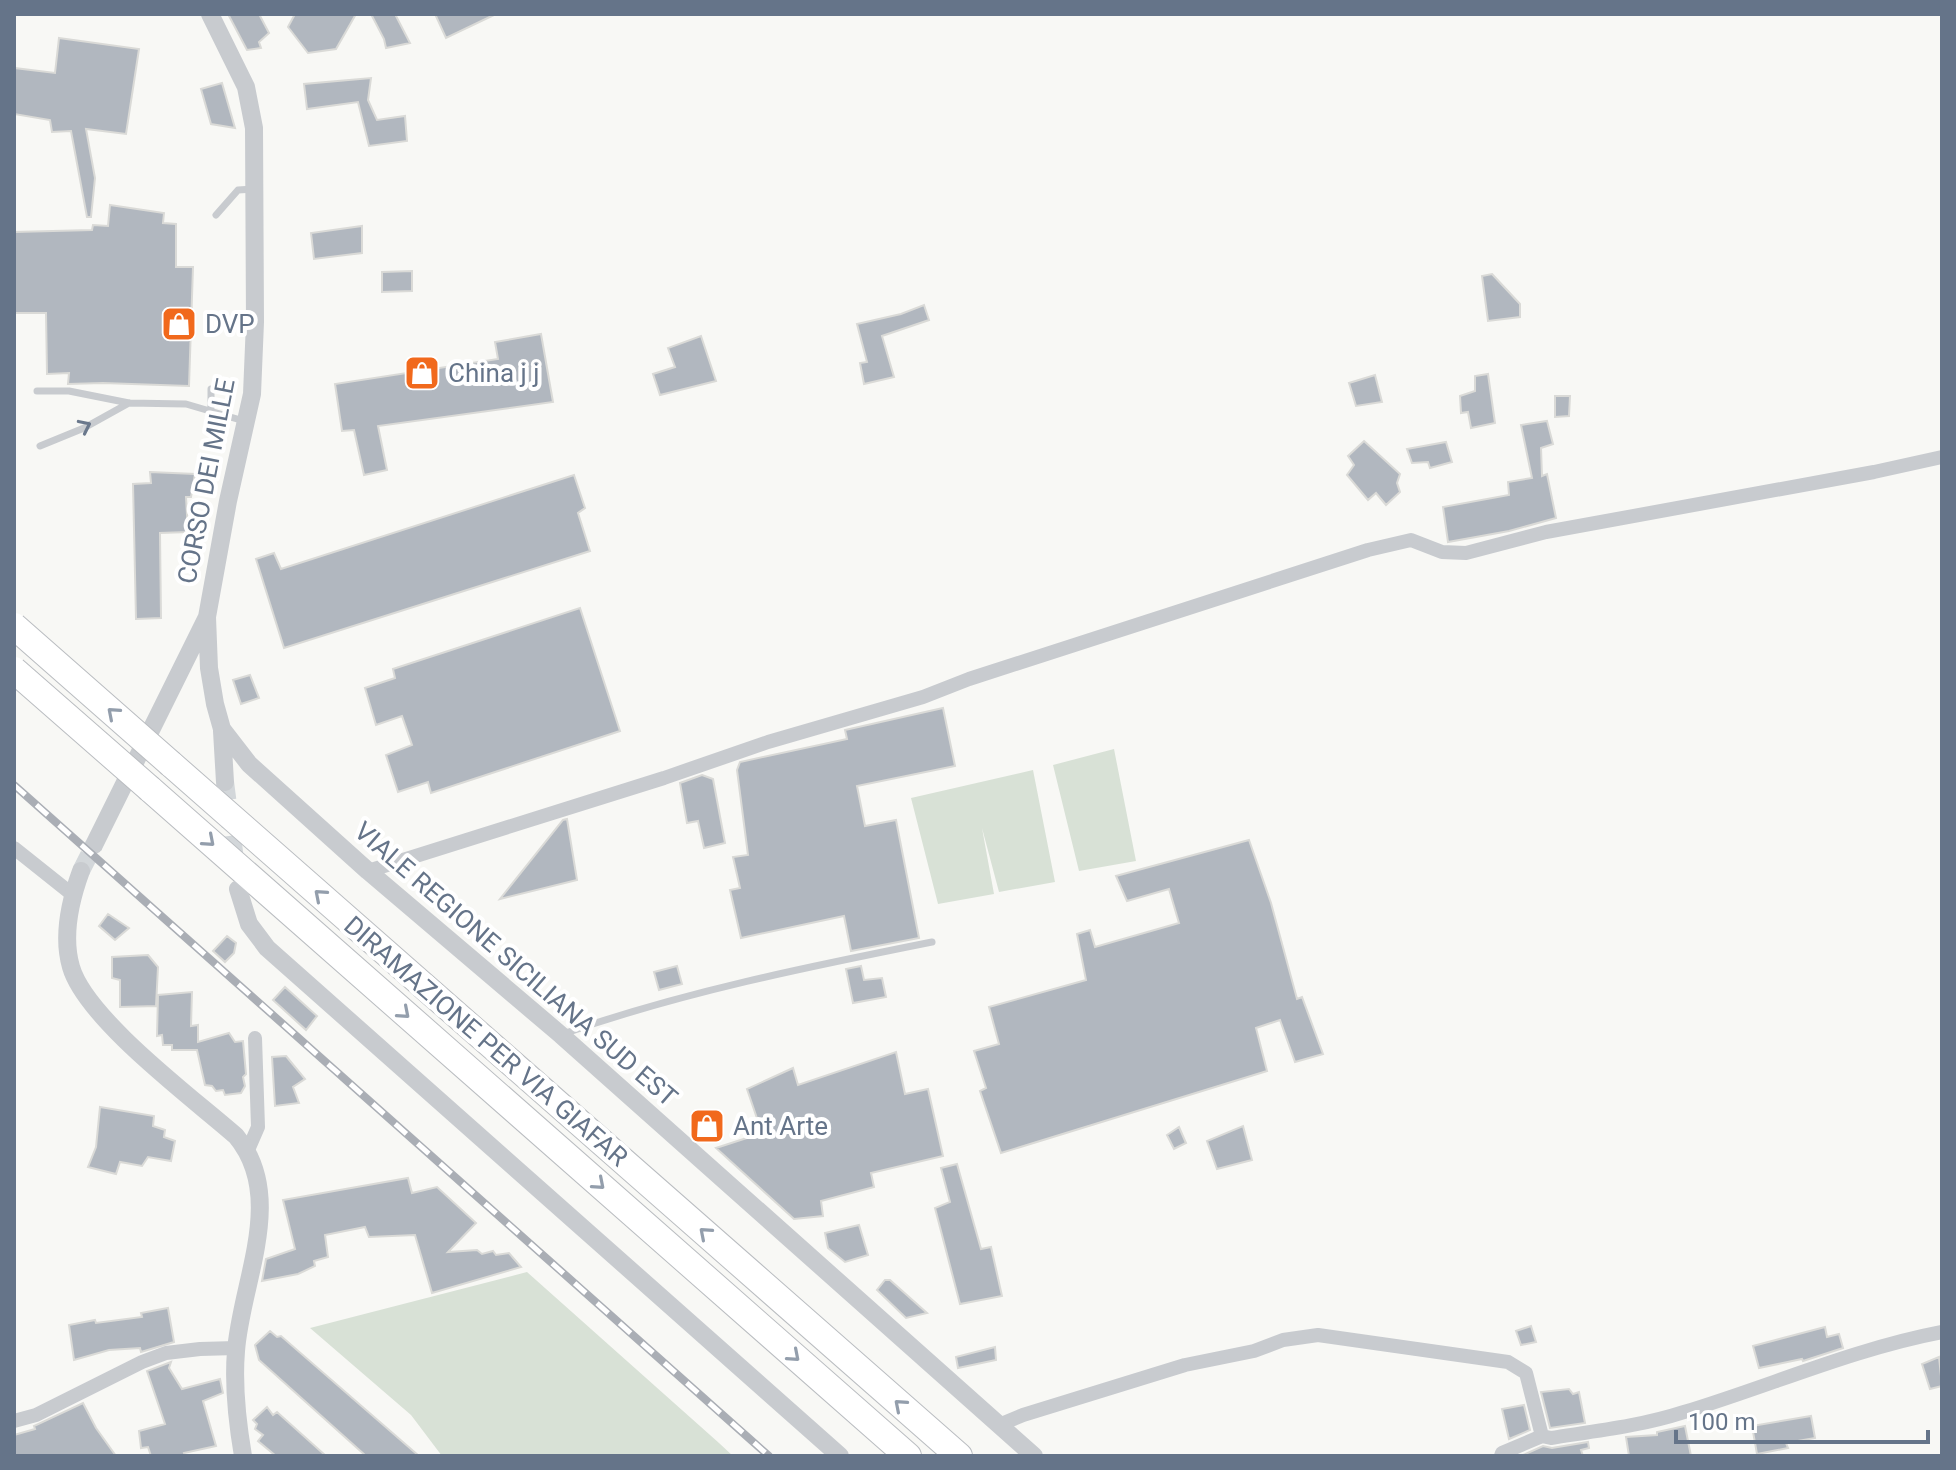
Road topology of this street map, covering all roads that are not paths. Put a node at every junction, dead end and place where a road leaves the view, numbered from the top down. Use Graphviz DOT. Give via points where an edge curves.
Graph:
graph roads {
  1 [pos="210,14"];
  2 [pos="255,189"];
  3 [pos="216,215"];
  4 [pos="211,389"];
  5 [pos="37,391"];
  6 [pos="129,403"];
  7 [pos="211,411"];
  8 [pos="246,421"];
  9 [pos="40,446"];
  10 [pos="1942,457"];
  11 [pos="207,617"];
  12 [pos="14,626"];
  13 [pos="14,670"];
  14 [pos="222,729"];
  15 [pos="225,782"];
  16 [pos="94,845"];
  17 [pos="14,848"];
  18 [pos="81,871"];
  19 [pos="368,871"];
  20 [pos="238,889"];
  21 [pos="73,895"];
  22 [pos="932,942"];
  23 [pos="561,1035"];
  24 [pos="255,1038"];
  25 [pos="248,1150"];
  26 [pos="1942,1332"];
  27 [pos="236,1348"];
  28 [pos="14,1421"];
  29 [pos="999,1425"];
  30 [pos="1542,1436"];
  31 [pos="243,1456"];
  32 [pos="840,1456"];
  33 [pos="908,1456"];
  34 [pos="959,1456"];
  35 [pos="1034,1456"];
  36 [pos="1501,1456"];
  1 -- 2 [label="street, CORSO DEI MILLE" via="246,87 254,128"];
  2 -- 3 [label="lane" via="238,190"];
  2 -- 8 [label="street, CORSO DEI MILLE" via="252,394"];
  4 -- 7 [label="lane"];
  5 -- 6 [label="lane" via="69,391"];
  6 -- 7 [label="lane" via="186,404"];
  9 -- 6 [label="lane, one-way"];
  7 -- 8 [label="lane"];
  8 -- 11 [label="street, CORSO DEI MILLE"];
  10 -- 19 [label="street" via="1546,532 1466,553 1442,552 1411,540 1368,550"];
  11 -- 14 [label="street, VIALE REGIONE SICILIANA SUD EST" via="209,668"];
  11 -- 16 [label="street, CORSO DEI MILLE"];
  34 -- 12 [label="highway, DIRAMAZIONE PER VIA GIAFAR, one-way, bridge"];
  13 -- 33 [label="highway, DIRAMAZIONE PER VIA GIAFAR, one-way, bridge"];
  14 -- 15 [label="street, VIALE REGIONE SICILIANA SUD EST"];
  14 -- 19 [label="street, VIALE REGIONE SICILIANA SUD EST" via="249,764"];
  17 -- 21 [label="street"];
  18 -- 21 [label="street"];
  19 -- 23 [label="street, VIALE REGIONE SICILIANA SUD EST"];
  20 -- 32 [label="street" via="249,924 267,948"];
  21 -- 25 [label="street" via="67,933 71,966 82,992"];
  22 -- 23 [label="lane" via="786,971"];
  23 -- 29 [label="street, VIALE REGIONE SICILIANA SUD EST"];
  24 -- 25 [label="street" via="258,1127"];
  25 -- 27 [label="street" via="261,1203"];
  26 -- 30 [label="street" via="1860,1353 1682,1413 1628,1426"];
  27 -- 28 [label="street" via="166,1353"];
  27 -- 31 [label="street"];
  29 -- 30 [label="street" via="1185,1365 1318,1335 1508,1362 1526,1373"];
  29 -- 35 [label="street, VIALE REGIONE SICILIANA SUD EST"];
  30 -- 36 [label="street"];
}
